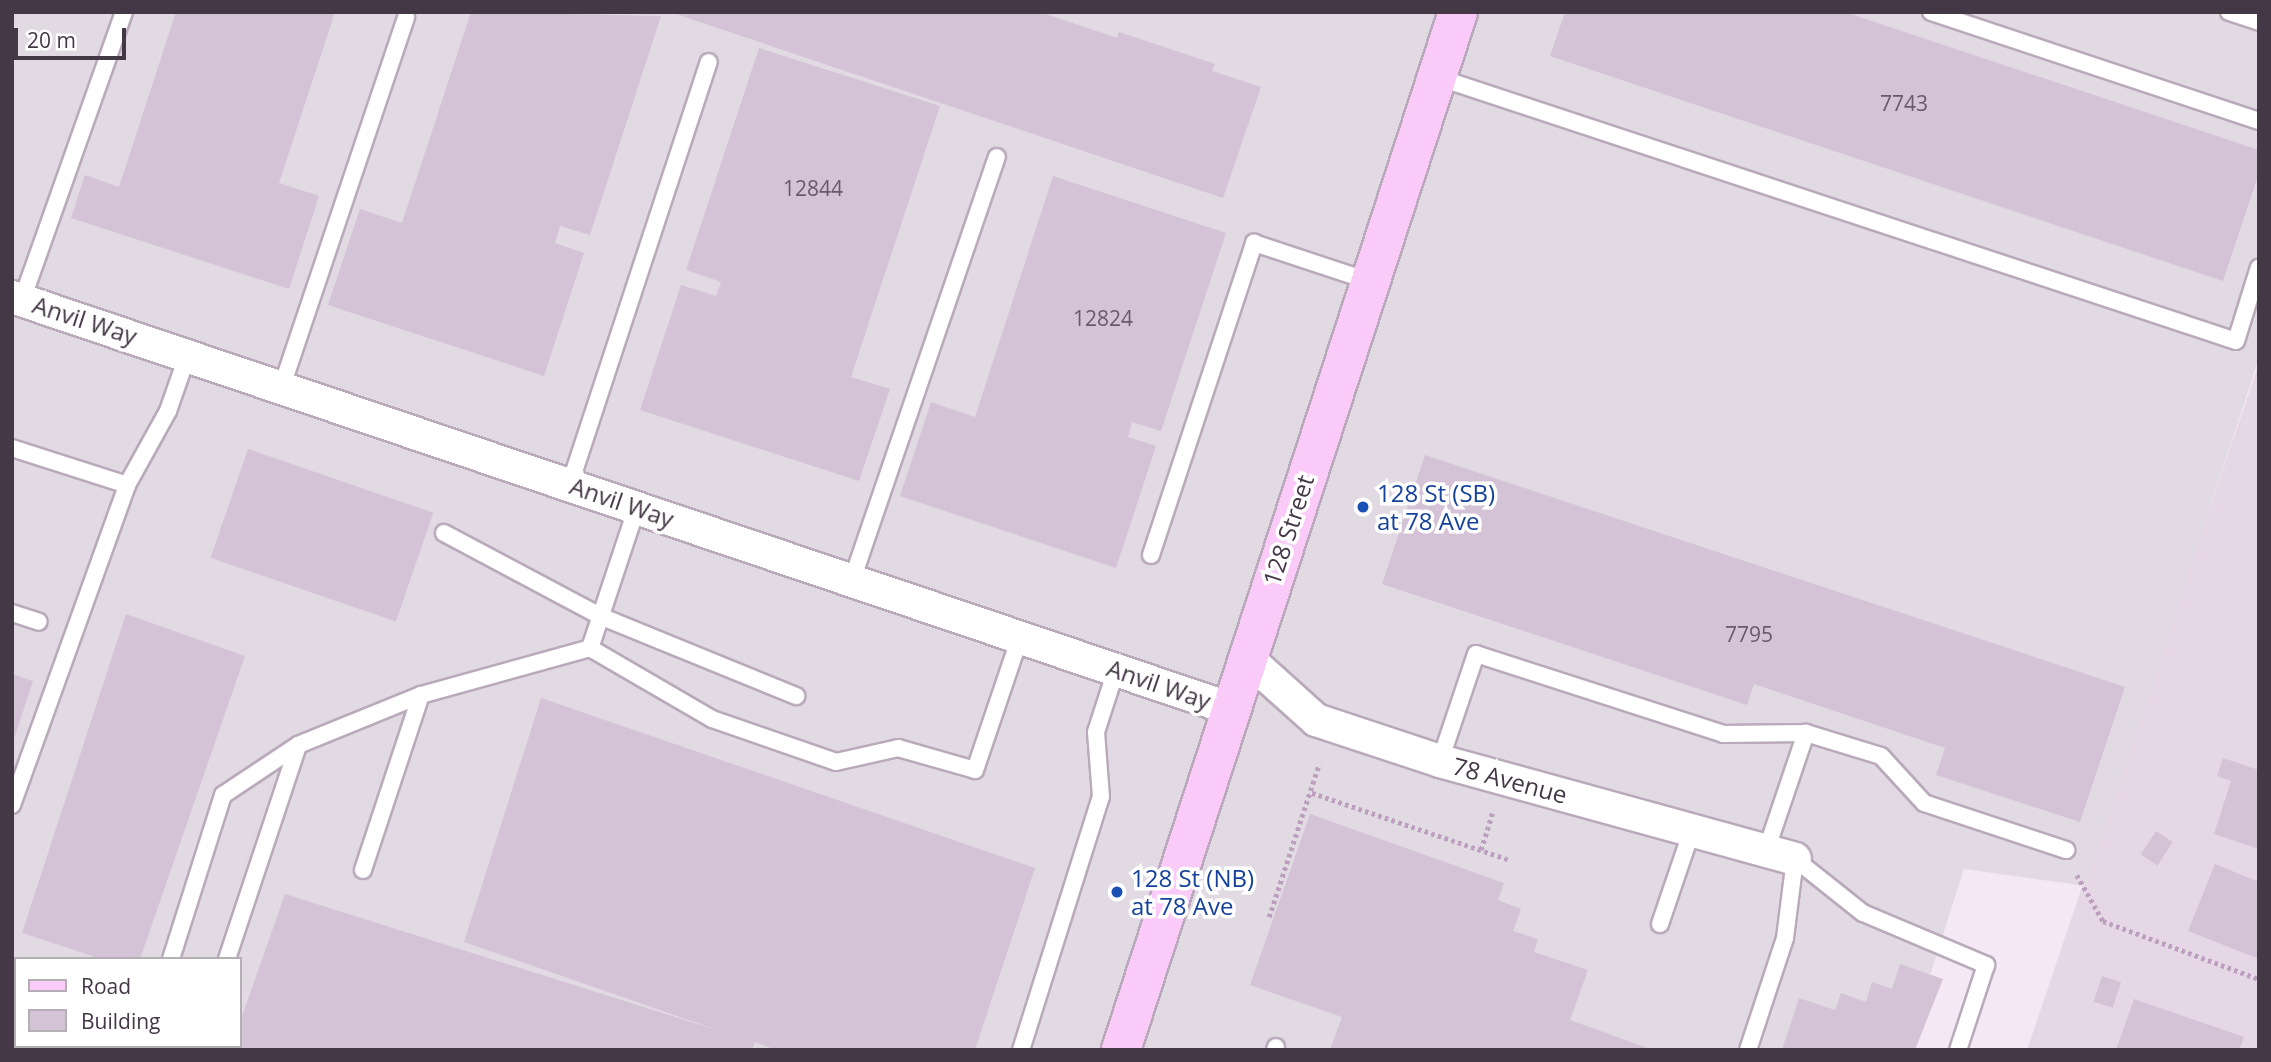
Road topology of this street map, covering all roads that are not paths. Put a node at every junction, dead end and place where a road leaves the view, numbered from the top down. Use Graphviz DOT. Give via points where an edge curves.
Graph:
graph roads {
  1 [pos="124,12"];
  2 [pos="1458,12"];
  3 [pos="1931,12"];
  4 [pos="2229,12"];
  5 [pos="406,17"];
  6 [pos="2259,22"];
  7 [pos="709,62"];
  8 [pos="1437,77"];
  9 [pos="2259,121"];
  10 [pos="997,157"];
  11 [pos="2259,267"];
  12 [pos="1369,281"];
  13 [pos="17,298"];
  14 [pos="188,354"];
  15 [pos="282,386"];
  16 [pos="12,448"];
  17 [pos="570,484"];
  18 [pos="127,485"];
  19 [pos="637,507"];
  20 [pos="444,533"];
  21 [pos="1151,555"];
  22 [pos="852,580"];
  23 [pos="12,613"];
  24 [pos="600,616"];
  25 [pos="39,622"];
  26 [pos="1020,637"];
  27 [pos="590,648"];
  28 [pos="1247,658"];
  29 [pos="1116,670"];
  30 [pos="421,695"];
  31 [pos="796,696"];
  32 [pos="1231,709"];
  33 [pos="1806,733"];
  34 [pos="298,745"];
  35 [pos="1440,761"];
  36 [pos="12,805"];
  37 [pos="1692,830"];
  38 [pos="2066,850"];
  39 [pos="1780,855"];
  40 [pos="363,870"];
  41 [pos="1660,925"];
  42 [pos="172,957"];
  43 [pos="228,957"];
  44 [pos="1021,1050"];
  45 [pos="1121,1050"];
  46 [pos="1748,1050"];
  47 [pos="1958,1050"];
  1 -- 13 [label="lane"];
  2 -- 8 [label="main road, 128 Street"];
  3 -- 9 [label="lane"];
  4 -- 6 [label="lane"];
  5 -- 15 [label="lane"];
  7 -- 17 [label="lane"];
  8 -- 11 [label="lane" via="2236,341"];
  8 -- 12 [label="main road, 128 Street"];
  10 -- 22 [label="lane"];
  12 -- 21 [label="lane" via="1254,243"];
  12 -- 28 [label="main road, 128 Street"];
  13 -- 14 [label="street, Anvil Way"];
  14 -- 15 [label="street, Anvil Way"];
  14 -- 18 [label="lane" via="168,411"];
  15 -- 17 [label="street, Anvil Way"];
  16 -- 18 [label="lane"];
  17 -- 19 [label="street, Anvil Way"];
  18 -- 36 [label="lane"];
  19 -- 22 [label="street, Anvil Way"];
  19 -- 24 [label="lane"];
  20 -- 24 [label="lane"];
  22 -- 26 [label="street, Anvil Way"];
  23 -- 25 [label="lane"];
  24 -- 27 [label="lane"];
  24 -- 31 [label="lane"];
  26 -- 27 [label="lane" via="975,770 898,748 835,762 712,719"];
  26 -- 29 [label="street, Anvil Way"];
  27 -- 30 [label="lane"];
  28 -- 32 [label="main road, 128 Street"];
  28 -- 35 [label="street, 78 Avenue" via="1316,720"];
  29 -- 32 [label="street, Anvil Way"];
  29 -- 44 [label="lane" via="1096,732 1101,797"];
  30 -- 34 [label="lane"];
  30 -- 40 [label="lane"];
  32 -- 45 [label="main road, 128 Street"];
  33 -- 35 [label="lane" via="1723,734 1476,654"];
  33 -- 38 [label="lane" via="1881,756 1924,803"];
  33 -- 39 [label="lane"];
  34 -- 42 [label="lane" via="223,796"];
  34 -- 43 [label="lane"];
  35 -- 37 [label="street, 78 Avenue"];
  37 -- 39 [label="street, 78 Avenue"];
  37 -- 41 [label="lane"];
  39 -- 46 [label="lane" via="1785,938"];
  39 -- 47 [label="lane" via="1863,913 1986,965"];
}
